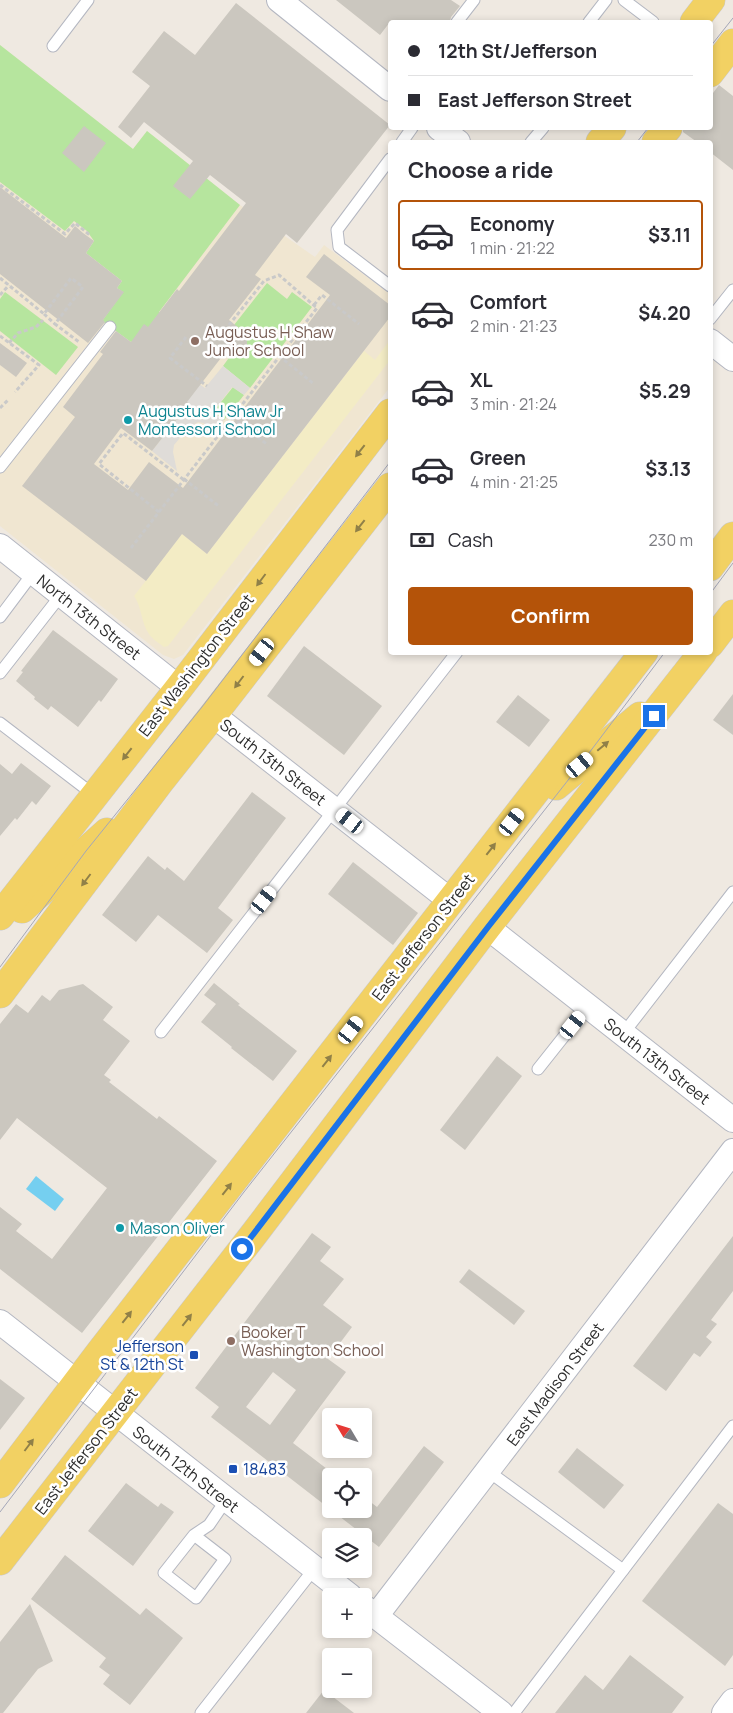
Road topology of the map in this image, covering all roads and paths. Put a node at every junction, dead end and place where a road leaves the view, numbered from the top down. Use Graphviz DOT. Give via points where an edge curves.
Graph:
graph roads {
  1 [pos="88,0"];
  2 [pos="279,0"];
  3 [pos="474,0"];
  4 [pos="606,0"];
  5 [pos="624,0"];
  6 [pos="711,0"];
  7 [pos="459,20"];
  8 [pos="591,20"];
  9 [pos="650,20"];
  10 [pos="696,20"];
  11 [pos="733,43"];
  12 [pos="53,46"];
  13 [pos="713,68"];
  14 [pos="388,87"];
  15 [pos="442,130"];
  16 [pos="541,130"];
  17 [pos="666,130"];
  18 [pos="455,140"];
  19 [pos="533,140"];
  20 [pos="658,140"];
  21 [pos="388,162"];
  22 [pos="0,185"];
  23 [pos="91,236"];
  24 [pos="0,278"];
  25 [pos="388,284"];
  26 [pos="9,285"];
  27 [pos="733,290"];
  28 [pos="0,295"];
  29 [pos="314,305"];
  30 [pos="44,314"];
  31 [pos="713,315"];
  32 [pos="43,320"];
  33 [pos="55,324"];
  34 [pos="359,324"];
  35 [pos="229,325"];
  36 [pos="110,327"];
  37 [pos="0,336"];
  38 [pos="186,336"];
  39 [pos="9,343"];
  40 [pos="713,343"];
  41 [pos="81,344"];
  42 [pos="279,356"];
  43 [pos="733,359"];
  44 [pos="314,384"];
  45 [pos="207,386"];
  46 [pos="15,392"];
  47 [pos="8,400"];
  48 [pos="0,408"];
  49 [pos="388,416"];
  50 [pos="232,417"];
  51 [pos="221,424"];
  52 [pos="224,427"];
  53 [pos="268,445"];
  54 [pos="0,467"];
  55 [pos="184,479"];
  56 [pos="388,490"];
  57 [pos="220,507"];
  58 [pos="159,512"];
  59 [pos="733,536"];
  60 [pos="0,546"];
  61 [pos="131,548"];
  62 [pos="713,563"];
  63 [pos="34,574"];
  64 [pos="61,595"];
  65 [pos="733,614"];
  66 [pos="0,617"];
  67 [pos="713,640"];
  68 [pos="455,655"];
  69 [pos="642,655"];
  70 [pos="701,655"];
  71 [pos="0,673"];
  72 [pos="680,683"];
  73 [pos="179,688"];
  74 [pos="214,716"];
  75 [pos="0,723"];
  76 [pos="159,783"];
  77 [pos="94,795"];
  78 [pos="334,809"];
  79 [pos="512,822"];
  80 [pos="733,892"];
  81 [pos="451,901"];
  82 [pos="0,916"];
  83 [pos="488,927"];
  84 [pos="0,928"];
  85 [pos="0,994"];
  86 [pos="588,1006"];
  87 [pos="161,1032"];
  88 [pos="623,1034"];
  89 [pos="538,1069"];
  90 [pos="733,1120"];
  91 [pos="733,1151"];
  92 [pos="0,1322"];
  93 [pos="76,1384"];
  94 [pos="115,1413"];
  95 [pos="733,1426"];
  96 [pos="488,1471"];
  97 [pos="0,1484"];
  98 [pos="226,1500"];
  99 [pos="194,1535"];
  100 [pos="0,1561"];
  101 [pos="314,1568"];
  102 [pos="623,1570"];
  103 [pos="340,1588"];
  104 [pos="372,1609"];
  105 [pos="372,1613"];
  106 [pos="733,1700"];
  107 [pos="201,1713"];
  108 [pos="501,1713"];
  109 [pos="514,1713"];
  110 [pos="724,1713"];
  1 -- 12 [label="lane"];
  2 -- 14 [label="street"];
  3 -- 7 [label="lane"];
  4 -- 8 [label="lane"];
  5 -- 9 [label="lane"];
  6 -- 10 [label="main road"];
  11 -- 13 [label="main road"];
  15 -- 18 [label="street"];
  16 -- 19 [label="lane"];
  17 -- 20 [label="main road"];
  21 -- 25 [label="lane" via="337,230 339,247"];
  22 -- 23 [label="path" via="65,234 74,223"];
  24 -- 26 [label="path"];
  26 -- 28 [label="path"];
  26 -- 30 [label="path"];
  27 -- 31 [label="lane"];
  29 -- 34 [label="path" via="322,295"];
  29 -- 35 [label="path" via="279,275 264,282"];
  29 -- 42 [label="path" via="316,308"];
  30 -- 33 [label="path"];
  30 -- 33 [label="path" via="72,278 83,287"];
  32 -- 39 [label="path" via="36,327 18,332"];
  33 -- 41 [label="path"];
  36 -- 54 [label="lane"];
  37 -- 39 [label="path"];
  38 -- 45 [label="path" via="170,358"];
  39 -- 46 [label="path" via="39,366"];
  40 -- 43 [label="street"];
  42 -- 44 [label="path"];
  42 -- 50 [label="path"];
  47 -- 48 [label="path"];
  49 -- 73 [label="main road, East Washington Street, one-way"];
  50 -- 52 [label="path"];
  50 -- 53 [label="path"];
  51 -- 52 [label="path"];
  52 -- 55 [label="path"];
  55 -- 57 [label="path"];
  55 -- 58 [label="path"];
  55 -- 58 [label="path" via="122,433 99,464"];
  56 -- 74 [label="main road, one-way"];
  58 -- 61 [label="path"];
  59 -- 62 [label="main road"];
  60 -- 63 [label="street, North 13th Street"];
  63 -- 64 [label="street, North 13th Street"];
  63 -- 66 [label="lane"];
  64 -- 71 [label="lane"];
  64 -- 73 [label="street, North 13th Street"];
  65 -- 67 [label="main road"];
  68 -- 78 [label="lane"];
  69 -- 79 [label="main road, East Jefferson Street"];
  70 -- 72 [label="main road, East Jefferson Street"];
  79 -- 72 [label="main road, one-way"];
  72 -- 83 [label="main road, East Jefferson Street"];
  73 -- 77 [label="main road, East Washington Street, one-way"];
  74 -- 76 [label="main road"];
  74 -- 78 [label="street, South 13th Street"];
  75 -- 77 [label="lane"];
  76 -- 84 [label="main road"];
  76 -- 85 [label="main road, one-way"];
  77 -- 82 [label="main road, East Washington Street"];
  78 -- 81 [label="street, South 13th Street"];
  78 -- 87 [label="lane"];
  81 -- 79 [label="main road, East Jefferson Street, one-way"];
  80 -- 88 [label="lane"];
  93 -- 81 [label="main road, East Jefferson Street, one-way"];
  83 -- 86 [label="street, South 13th Street"];
  94 -- 83 [label="main road, East Jefferson Street, one-way"];
  86 -- 88 [label="street, South 13th Street"];
  86 -- 89 [label="lane"];
  88 -- 90 [label="street, South 13th Street"];
  91 -- 96 [label="street, East Madison Street"];
  92 -- 93 [label="street, South 12th Street"];
  93 -- 94 [label="street, South 12th Street"];
  97 -- 93 [label="main road, East Jefferson Street, one-way"];
  94 -- 98 [label="street, South 12th Street"];
  94 -- 100 [label="main road, East Jefferson Street"];
  95 -- 102 [label="lane"];
  96 -- 102 [label="lane"];
  96 -- 104 [label="street, East Madison Street"];
  98 -- 99 [label="lane" via="208,1525"];
  98 -- 101 [label="street, South 12th Street"];
  99 -- 99 [label="lane" via="164,1573 196,1598 226,1560"];
  101 -- 103 [label="street, South 12th Street"];
  101 -- 107 [label="lane"];
  102 -- 109 [label="lane"];
  105 -- 108 [label="street"];
  106 -- 110 [label="street"];
}
